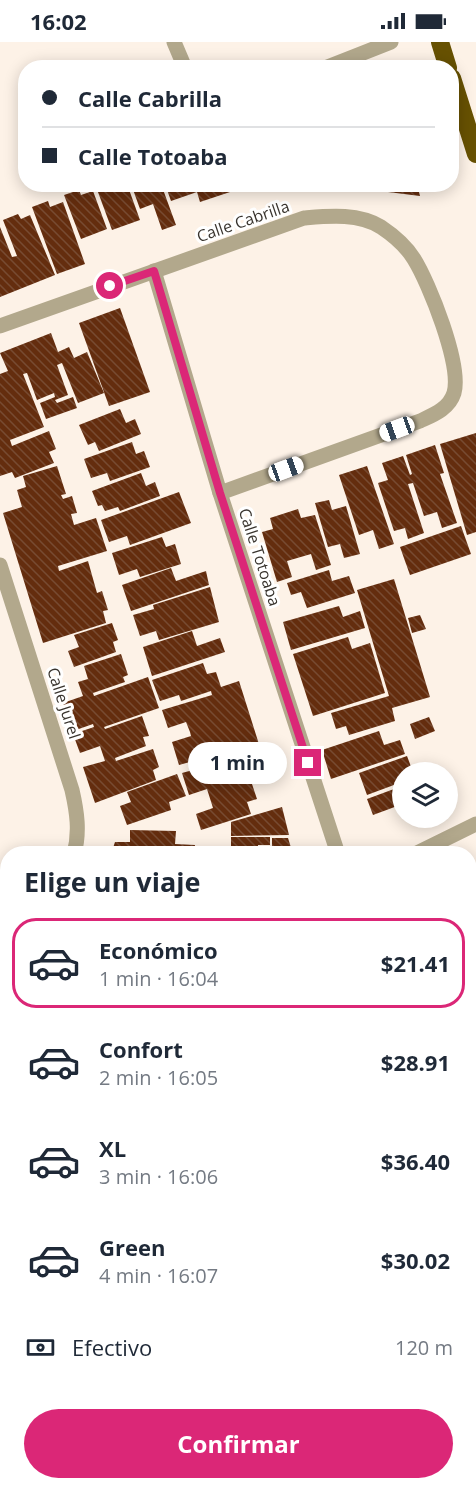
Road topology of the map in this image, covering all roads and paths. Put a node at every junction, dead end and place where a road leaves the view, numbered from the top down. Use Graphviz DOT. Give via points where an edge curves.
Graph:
graph roads {
  1 [pos="174,42"];
  2 [pos="392,42"];
  3 [pos="440,42"];
  4 [pos="182,60"];
  5 [pos="346,60"];
  6 [pos="446,60"];
  7 [pos="459,100"];
  8 [pos="476,154"];
  9 [pos="154,271"];
  10 [pos="0,326"];
  11 [pos="220,493"];
  12 [pos="0,565"];
  13 [pos="476,824"];
  14 [pos="75,846"];
  15 [pos="335,846"];
  16 [pos="431,846"];
  1 -- 4 [label="street"];
  2 -- 5 [label="street"];
  3 -- 6 [label="highway"];
  7 -- 8 [label="highway"];
  9 -- 10 [label="street, Calle Cabrilla"];
  9 -- 11 [label="street, Calle Totoaba"];
  9 -- 11 [label="street, Calle Cabrilla" via="304,218 360,218 379,226 405,248 426,279 441,319 451,354 454,393 442,410"];
  11 -- 15 [label="street, Calle Totoaba"];
  12 -- 14 [label="street, Calle Jurel" via="72,790 77,812"];
  13 -- 16 [label="street"];
}
